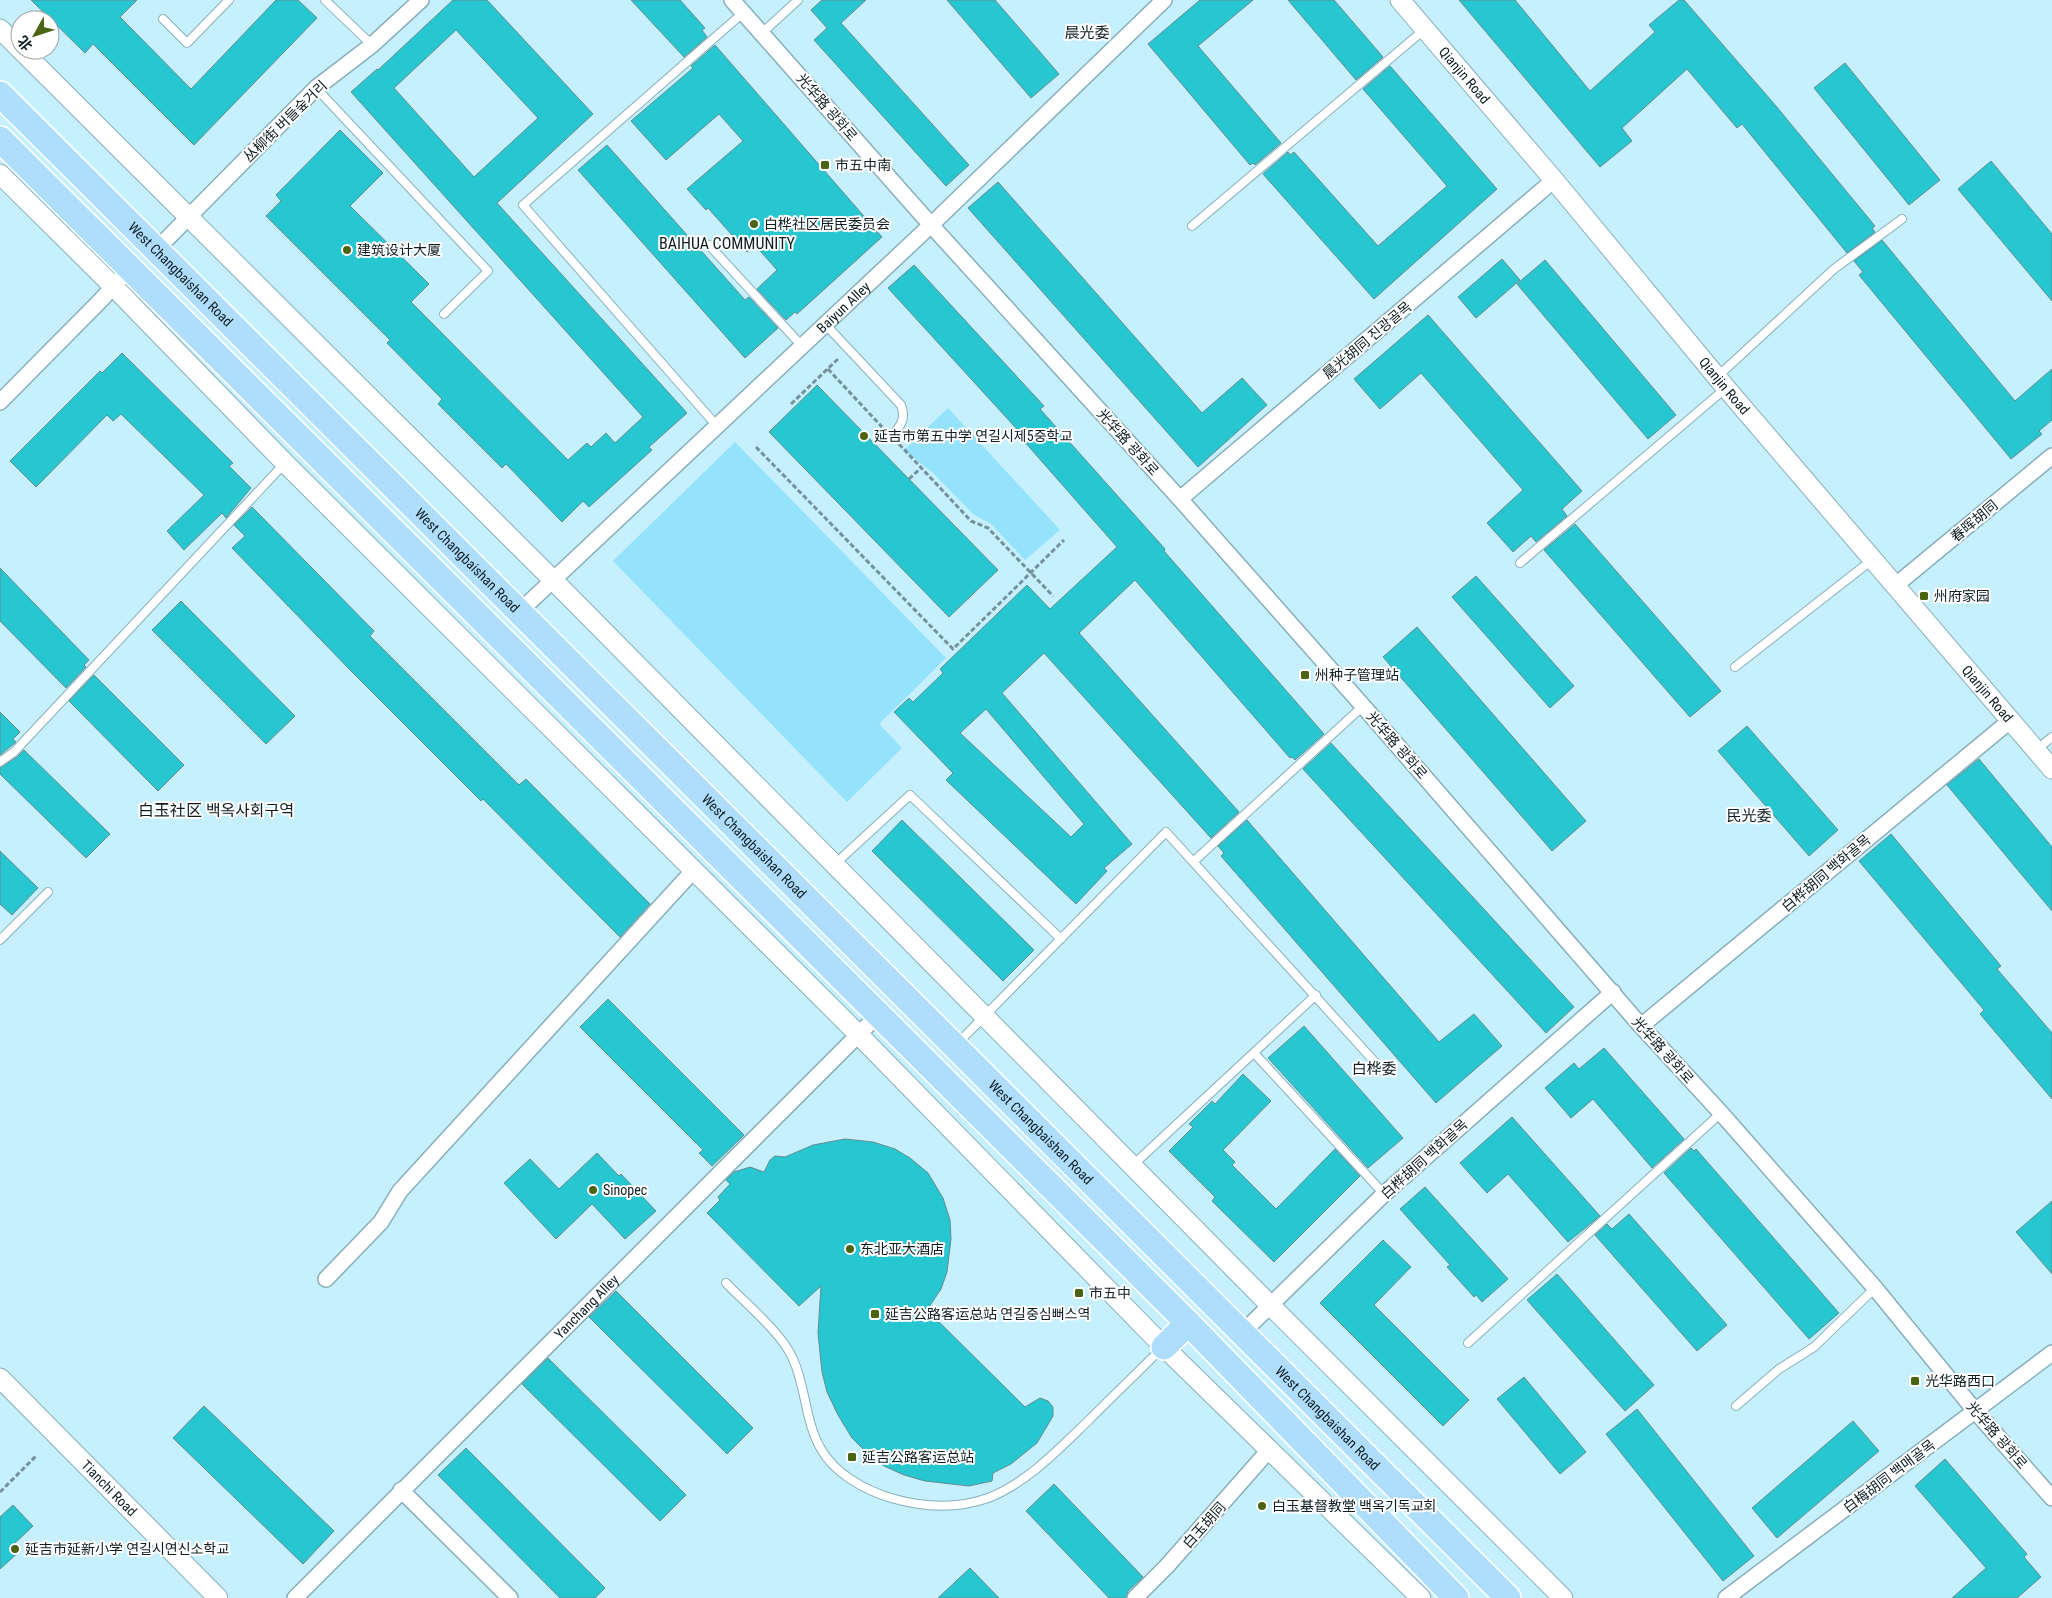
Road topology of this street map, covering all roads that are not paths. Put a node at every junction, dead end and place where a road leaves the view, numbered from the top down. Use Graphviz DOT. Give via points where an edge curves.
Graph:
graph roads {
  1 [pos="229,0"];
  2 [pos="326,0"];
  3 [pos="421,0"];
  4 [pos="732,0"];
  5 [pos="798,0"];
  6 [pos="1164,0"];
  7 [pos="1400,0"];
  8 [pos="744,12"];
  9 [pos="163,19"];
  10 [pos="0,29"];
  11 [pos="1425,29"];
  12 [pos="762,33"];
  13 [pos="10,39"];
  14 [pos="372,46"];
  15 [pos="32,60"];
  16 [pos="316,88"];
  17 [pos="0,94"];
  18 [pos="0,139"];
  19 [pos="0,174"];
  20 [pos="1554,180"];
  21 [pos="189,217"];
  22 [pos="1902,219"];
  23 [pos="931,225"];
  24 [pos="1192,226"];
  25 [pos="709,245"];
  26 [pos="156,250"];
  27 [pos="130,268"];
  28 [pos="113,286"];
  29 [pos="444,314"];
  30 [pos="825,324"];
  31 [pos="802,346"];
  32 [pos="1722,383"];
  33 [pos="0,402"];
  34 [pos="717,426"];
  35 [pos="892,434"];
  36 [pos="2052,456"];
  37 [pos="285,463"];
  38 [pos="1180,499"];
  39 [pos="1873,558"];
  40 [pos="1520,564"];
  41 [pos="553,580"];
  42 [pos="1896,585"];
  43 [pos="519,612"];
  44 [pos="1735,667"];
  45 [pos="1363,706"];
  46 [pos="2011,720"];
  47 [pos="2052,737"];
  48 [pos="2036,750"];
  49 [pos="0,762"];
  50 [pos="2052,769"];
  51 [pos="1193,862"];
  52 [pos="834,864"];
  53 [pos="693,871"];
  54 [pos="48,892"];
  55 [pos="1061,938"];
  56 [pos="0,940"];
  57 [pos="1613,992"];
  58 [pos="1316,995"];
  59 [pos="879,1014"];
  60 [pos="985,1016"];
  61 [pos="1641,1026"];
  62 [pos="858,1034"];
  63 [pos="954,1046"];
  64 [pos="1254,1053"];
  65 [pos="1383,1071"];
  66 [pos="1721,1112"];
  67 [pos="1133,1165"];
  68 [pos="1384,1194"];
  69 [pos="326,1279"];
  70 [pos="726,1283"];
  71 [pos="1875,1288"];
  72 [pos="1270,1305"];
  73 [pos="1188,1323"];
  74 [pos="1242,1333"];
  75 [pos="1468,1343"];
  76 [pos="1164,1347"];
  77 [pos="2052,1353"];
  78 [pos="0,1378"];
  79 [pos="1736,1406"];
  80 [pos="1976,1412"];
  81 [pos="1270,1449"];
  82 [pos="401,1490"];
  83 [pos="2052,1498"];
  84 [pos="218,1598"];
  85 [pos="294,1598"];
  86 [pos="510,1598"];
  87 [pos="1134,1598"];
  88 [pos="1421,1598"];
  89 [pos="1456,1598"];
  90 [pos="1508,1598"];
  91 [pos="1563,1598"];
  92 [pos="1726,1598"];
  1 -- 9 [label="lane" via="187,43"];
  2 -- 14 [label="lane"];
  3 -- 14 [label="street, 丛柳街 버들숲거리"];
  4 -- 8 [label="street, 光华路 광화로"];
  5 -- 12 [label="lane"];
  6 -- 23 [label="street, Baiyun Alley"];
  7 -- 11 [label="street, Qianjin Road"];
  8 -- 12 [label="street, 光华路 광화로"];
  8 -- 34 [label="lane" via="523,205"];
  10 -- 13 [label="street"];
  11 -- 20 [label="street, Qianjin Road"];
  11 -- 24 [label="lane"];
  12 -- 23 [label="street, 光华路 광화로"];
  14 -- 16 [label="street, 丛柳街 버들숲거리"];
  15 -- 21 [label="street"];
  16 -- 21 [label="street, 丛柳街 버들숲거리"];
  16 -- 29 [label="lane" via="488,271"];
  17 -- 26 [label="main road, West Changbaishan Road"];
  18 -- 27 [label="main road"];
  19 -- 28 [label="street"];
  20 -- 32 [label="street, Qianjin Road"];
  20 -- 38 [label="street, 晨光胡同 진광골목"];
  21 -- 26 [label="street, 丛柳街 버들숲거리"];
  21 -- 41 [label="street"];
  22 -- 32 [label="lane" via="1834,269"];
  23 -- 30 [label="street, Baiyun Alley"];
  23 -- 38 [label="street, 光华路 광화로"];
  25 -- 31 [label="lane"];
  26 -- 43 [label="main road, West Changbaishan Road"];
  27 -- 28 [label="street"];
  27 -- 59 [label="main road"];
  28 -- 33 [label="street"];
  28 -- 37 [label="street"];
  30 -- 31 [label="street, Baiyun Alley"];
  30 -- 35 [label="lane" via="901,405 903,420"];
  31 -- 34 [label="street, Baiyun Alley"];
  32 -- 39 [label="street, Qianjin Road"];
  32 -- 40 [label="lane"];
  34 -- 41 [label="street, Baiyun Alley"];
  36 -- 42 [label="street, 春晖胡同"];
  37 -- 49 [label="lane" via="14,752"];
  37 -- 53 [label="street"];
  38 -- 45 [label="street, 光华路 광화로"];
  39 -- 42 [label="street, Qianjin Road"];
  39 -- 44 [label="lane"];
  41 -- 43 [label="street, Baiyun Alley"];
  41 -- 52 [label="street"];
  42 -- 46 [label="street, Qianjin Road"];
  43 -- 63 [label="main road, West Changbaishan Road"];
  45 -- 51 [label="lane"];
  45 -- 57 [label="street, 光华路 광화로"];
  46 -- 48 [label="street, Qianjin Road"];
  46 -- 61 [label="street, 白桦胡同 백화골목"];
  47 -- 48 [label="lane"];
  48 -- 50 [label="street, Qianjin Road"];
  51 -- 55 [label="lane" via="1166,832"];
  51 -- 58 [label="lane"];
  52 -- 55 [label="lane" via="910,795"];
  52 -- 60 [label="street"];
  53 -- 62 [label="street"];
  53 -- 69 [label="street" via="400,1191 382,1222"];
  54 -- 56 [label="lane"];
  55 -- 60 [label="lane"];
  57 -- 61 [label="street, 光华路 광화로"];
  57 -- 68 [label="street, 白桦胡同 백화골목"];
  58 -- 64 [label="lane"];
  58 -- 65 [label="lane"];
  59 -- 62 [label="street, Yanchang Alley"];
  59 -- 73 [label="main road"];
  60 -- 63 [label="lane"];
  60 -- 67 [label="street"];
  61 -- 66 [label="street, 光华路 광화로"];
  62 -- 76 [label="street"];
  62 -- 82 [label="street, Yanchang Alley"];
  63 -- 74 [label="main road, West Changbaishan Road"];
  64 -- 67 [label="lane"];
  64 -- 68 [label="lane"];
  66 -- 71 [label="street, 光华路 광화로"];
  66 -- 75 [label="lane"];
  67 -- 72 [label="street"];
  68 -- 72 [label="street, 白桦胡同 백화골목"];
  70 -- 76 [label="lane" via="783,1342 793,1358 814,1434 821,1450 836,1467 858,1484 880,1494 934,1506 988,1498 1034,1470"];
  71 -- 79 [label="lane" via="1814,1347 1778,1369"];
  71 -- 80 [label="street, 光华路 광화로"];
  72 -- 74 [label="street, 白桦胡同 백화골목"];
  72 -- 91 [label="street"];
  73 -- 76 [label="main road"];
  73 -- 89 [label="main road"];
  74 -- 90 [label="main road, West Changbaishan Road"];
  76 -- 81 [label="street"];
  77 -- 80 [label="street, 白梅胡同 백매골목"];
  78 -- 84 [label="street, Tianchi Road"];
  80 -- 83 [label="street, 光华路 광화로"];
  80 -- 92 [label="street, 白梅胡同 백매골목"];
  81 -- 87 [label="street, 白玉胡同" via="1167,1566"];
  81 -- 88 [label="street"];
  82 -- 85 [label="street, Yanchang Alley"];
  82 -- 86 [label="street"];
}
